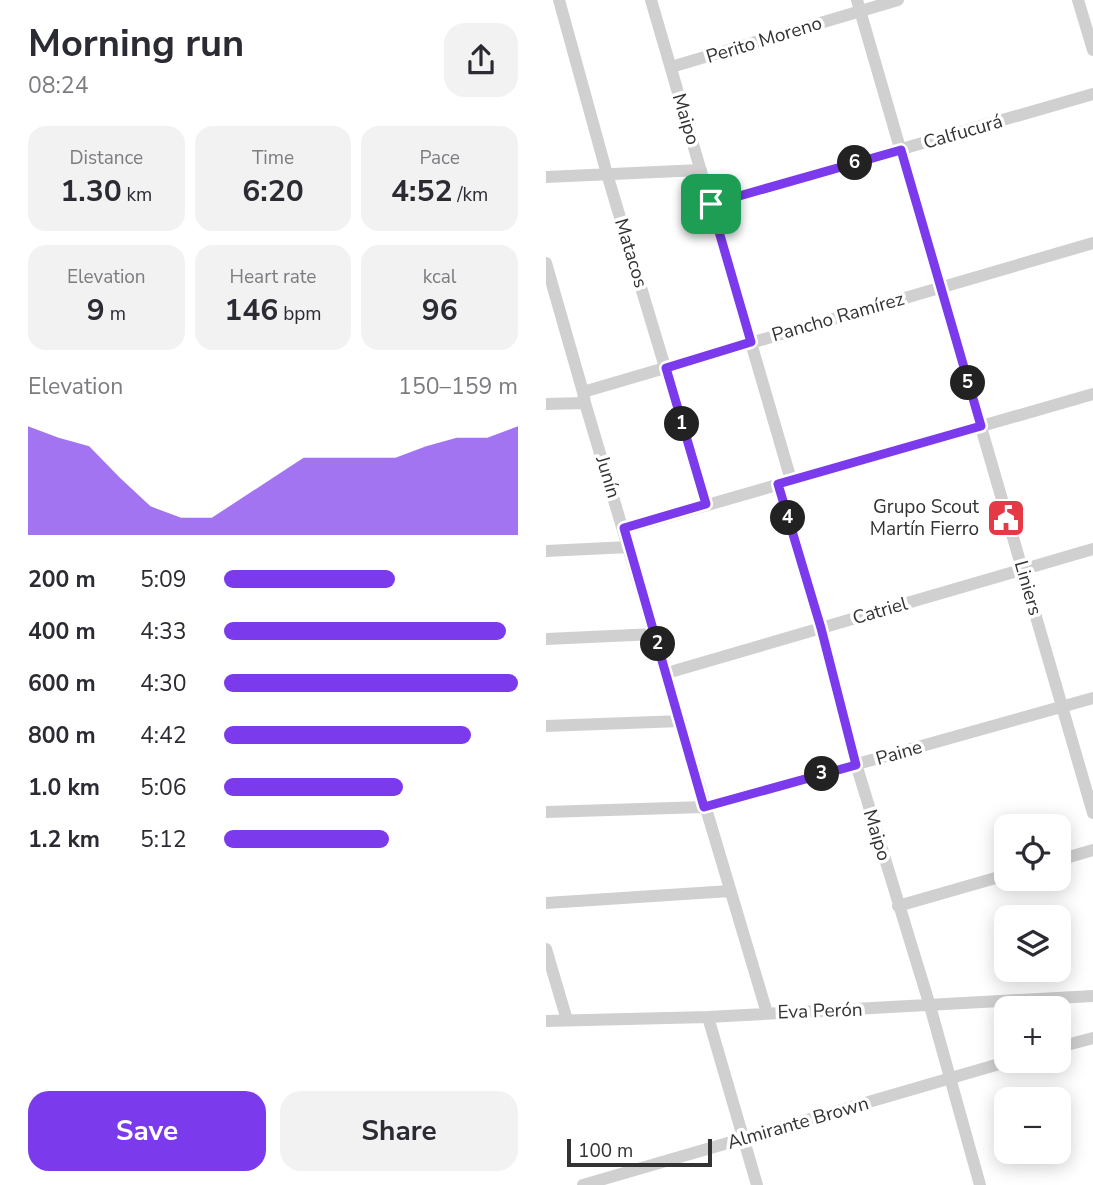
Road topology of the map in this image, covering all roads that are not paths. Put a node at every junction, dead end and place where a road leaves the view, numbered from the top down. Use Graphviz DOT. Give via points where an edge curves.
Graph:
graph roads {
  1 [pos="559,0"];
  2 [pos="651,0"];
  3 [pos="898,0"];
  4 [pos="1078,0"];
  5 [pos="859,6"];
  6 [pos="1093,50"];
  7 [pos="671,67"];
  8 [pos="1093,94"];
  9 [pos="901,150"];
  10 [pos="701,170"];
  11 [pos="607,174"];
  12 [pos="546,177"];
  13 [pos="711,204"];
  14 [pos="1093,243"];
  15 [pos="546,263"];
  16 [pos="941,287"];
  17 [pos="751,342"];
  18 [pos="666,368"];
  19 [pos="1093,394"];
  20 [pos="584,397"];
  21 [pos="546,404"];
  22 [pos="981,426"];
  23 [pos="785,482"];
  24 [pos="706,504"];
  25 [pos="624,528"];
  26 [pos="629,547"];
  27 [pos="1093,549"];
  28 [pos="546,551"];
  29 [pos="1022,569"];
  30 [pos="821,628"];
  31 [pos="655,634"];
  32 [pos="546,639"];
  33 [pos="667,673"];
  34 [pos="1093,698"];
  35 [pos="1062,707"];
  36 [pos="681,721"];
  37 [pos="546,726"];
  38 [pos="856,765"];
  39 [pos="704,807"];
  40 [pos="546,812"];
  41 [pos="1093,813"];
  42 [pos="1093,850"];
  43 [pos="1071,856"];
  44 [pos="994,878"];
  45 [pos="730,891"];
  46 [pos="546,903"];
  47 [pos="898,906"];
  48 [pos="546,949"];
  49 [pos="1093,996"];
  50 [pos="930,1006"];
  51 [pos="767,1013"];
  52 [pos="708,1017"];
  53 [pos="567,1020"];
  54 [pos="546,1021"];
  55 [pos="1093,1038"];
  56 [pos="1071,1044"];
  57 [pos="994,1066"];
  58 [pos="949,1079"];
  59 [pos="744,1139"];
  60 [pos="583,1185"];
  61 [pos="757,1185"];
  62 [pos="980,1185"];
  1 -- 11 [label="street, Matacos"];
  2 -- 7 [label="street, Maipo"];
  3 -- 5 [label="street, Perito Moreno"];
  4 -- 6 [label="street"];
  5 -- 7 [label="street, Perito Moreno"];
  5 -- 9 [label="street, Liniers"];
  7 -- 10 [label="street, Maipo"];
  8 -- 9 [label="street, Calfucurá"];
  9 -- 13 [label="street, Calfucurá"];
  9 -- 16 [label="street, Liniers"];
  10 -- 11 [label="street"];
  10 -- 13 [label="street, Maipo"];
  11 -- 12 [label="street"];
  11 -- 18 [label="street, Matacos"];
  13 -- 17 [label="street, Maipo"];
  14 -- 16 [label="street, Pancho Ramírez"];
  15 -- 20 [label="street, Junín"];
  16 -- 17 [label="street, Pancho Ramírez"];
  16 -- 22 [label="street, Liniers"];
  17 -- 18 [label="street, Pancho Ramírez"];
  17 -- 23 [label="street, Maipo"];
  18 -- 20 [label="street, Pancho Ramírez"];
  18 -- 24 [label="street, Matacos"];
  19 -- 22 [label="street"];
  20 -- 21 [label="street, Pancho Ramírez"];
  20 -- 25 [label="street, Junín"];
  22 -- 23 [label="street"];
  22 -- 29 [label="street, Liniers"];
  23 -- 24 [label="street"];
  23 -- 30 [label="street, Maipo"];
  24 -- 25 [label="street"];
  25 -- 26 [label="street, Junín"];
  26 -- 28 [label="street"];
  26 -- 31 [label="street, Junín"];
  27 -- 29 [label="street, Catriel"];
  29 -- 30 [label="street, Catriel"];
  29 -- 35 [label="street, Liniers"];
  30 -- 33 [label="street, Catriel"];
  30 -- 38 [label="street, Maipo"];
  31 -- 32 [label="street"];
  31 -- 33 [label="street, Junín"];
  33 -- 36 [label="street, Junín"];
  34 -- 35 [label="street, Paine"];
  35 -- 38 [label="street, Paine"];
  35 -- 41 [label="street, Liniers"];
  36 -- 37 [label="street"];
  36 -- 39 [label="street, Junín"];
  38 -- 39 [label="street, Paine"];
  38 -- 47 [label="street, Maipo"];
  39 -- 40 [label="street, Paine"];
  39 -- 45 [label="street, Junín"];
  42 -- 43 [label="street"];
  44 -- 47 [label="street"];
  45 -- 46 [label="street"];
  45 -- 51 [label="street, Junín"];
  47 -- 50 [label="street, Maipo"];
  48 -- 53 [label="street"];
  49 -- 50 [label="street, Eva Perón"];
  50 -- 51 [label="street, Eva Perón"];
  50 -- 58 [label="street, Maipo"];
  51 -- 52 [label="street, Eva Perón"];
  52 -- 53 [label="street, Eva Perón"];
  52 -- 59 [label="street"];
  53 -- 54 [label="street, Eva Perón"];
  55 -- 56 [label="street"];
  57 -- 58 [label="street, Almirante Brown"];
  58 -- 59 [label="street, Almirante Brown"];
  58 -- 62 [label="street, Maipo"];
  59 -- 60 [label="street, Almirante Brown"];
  59 -- 61 [label="street"];
}
